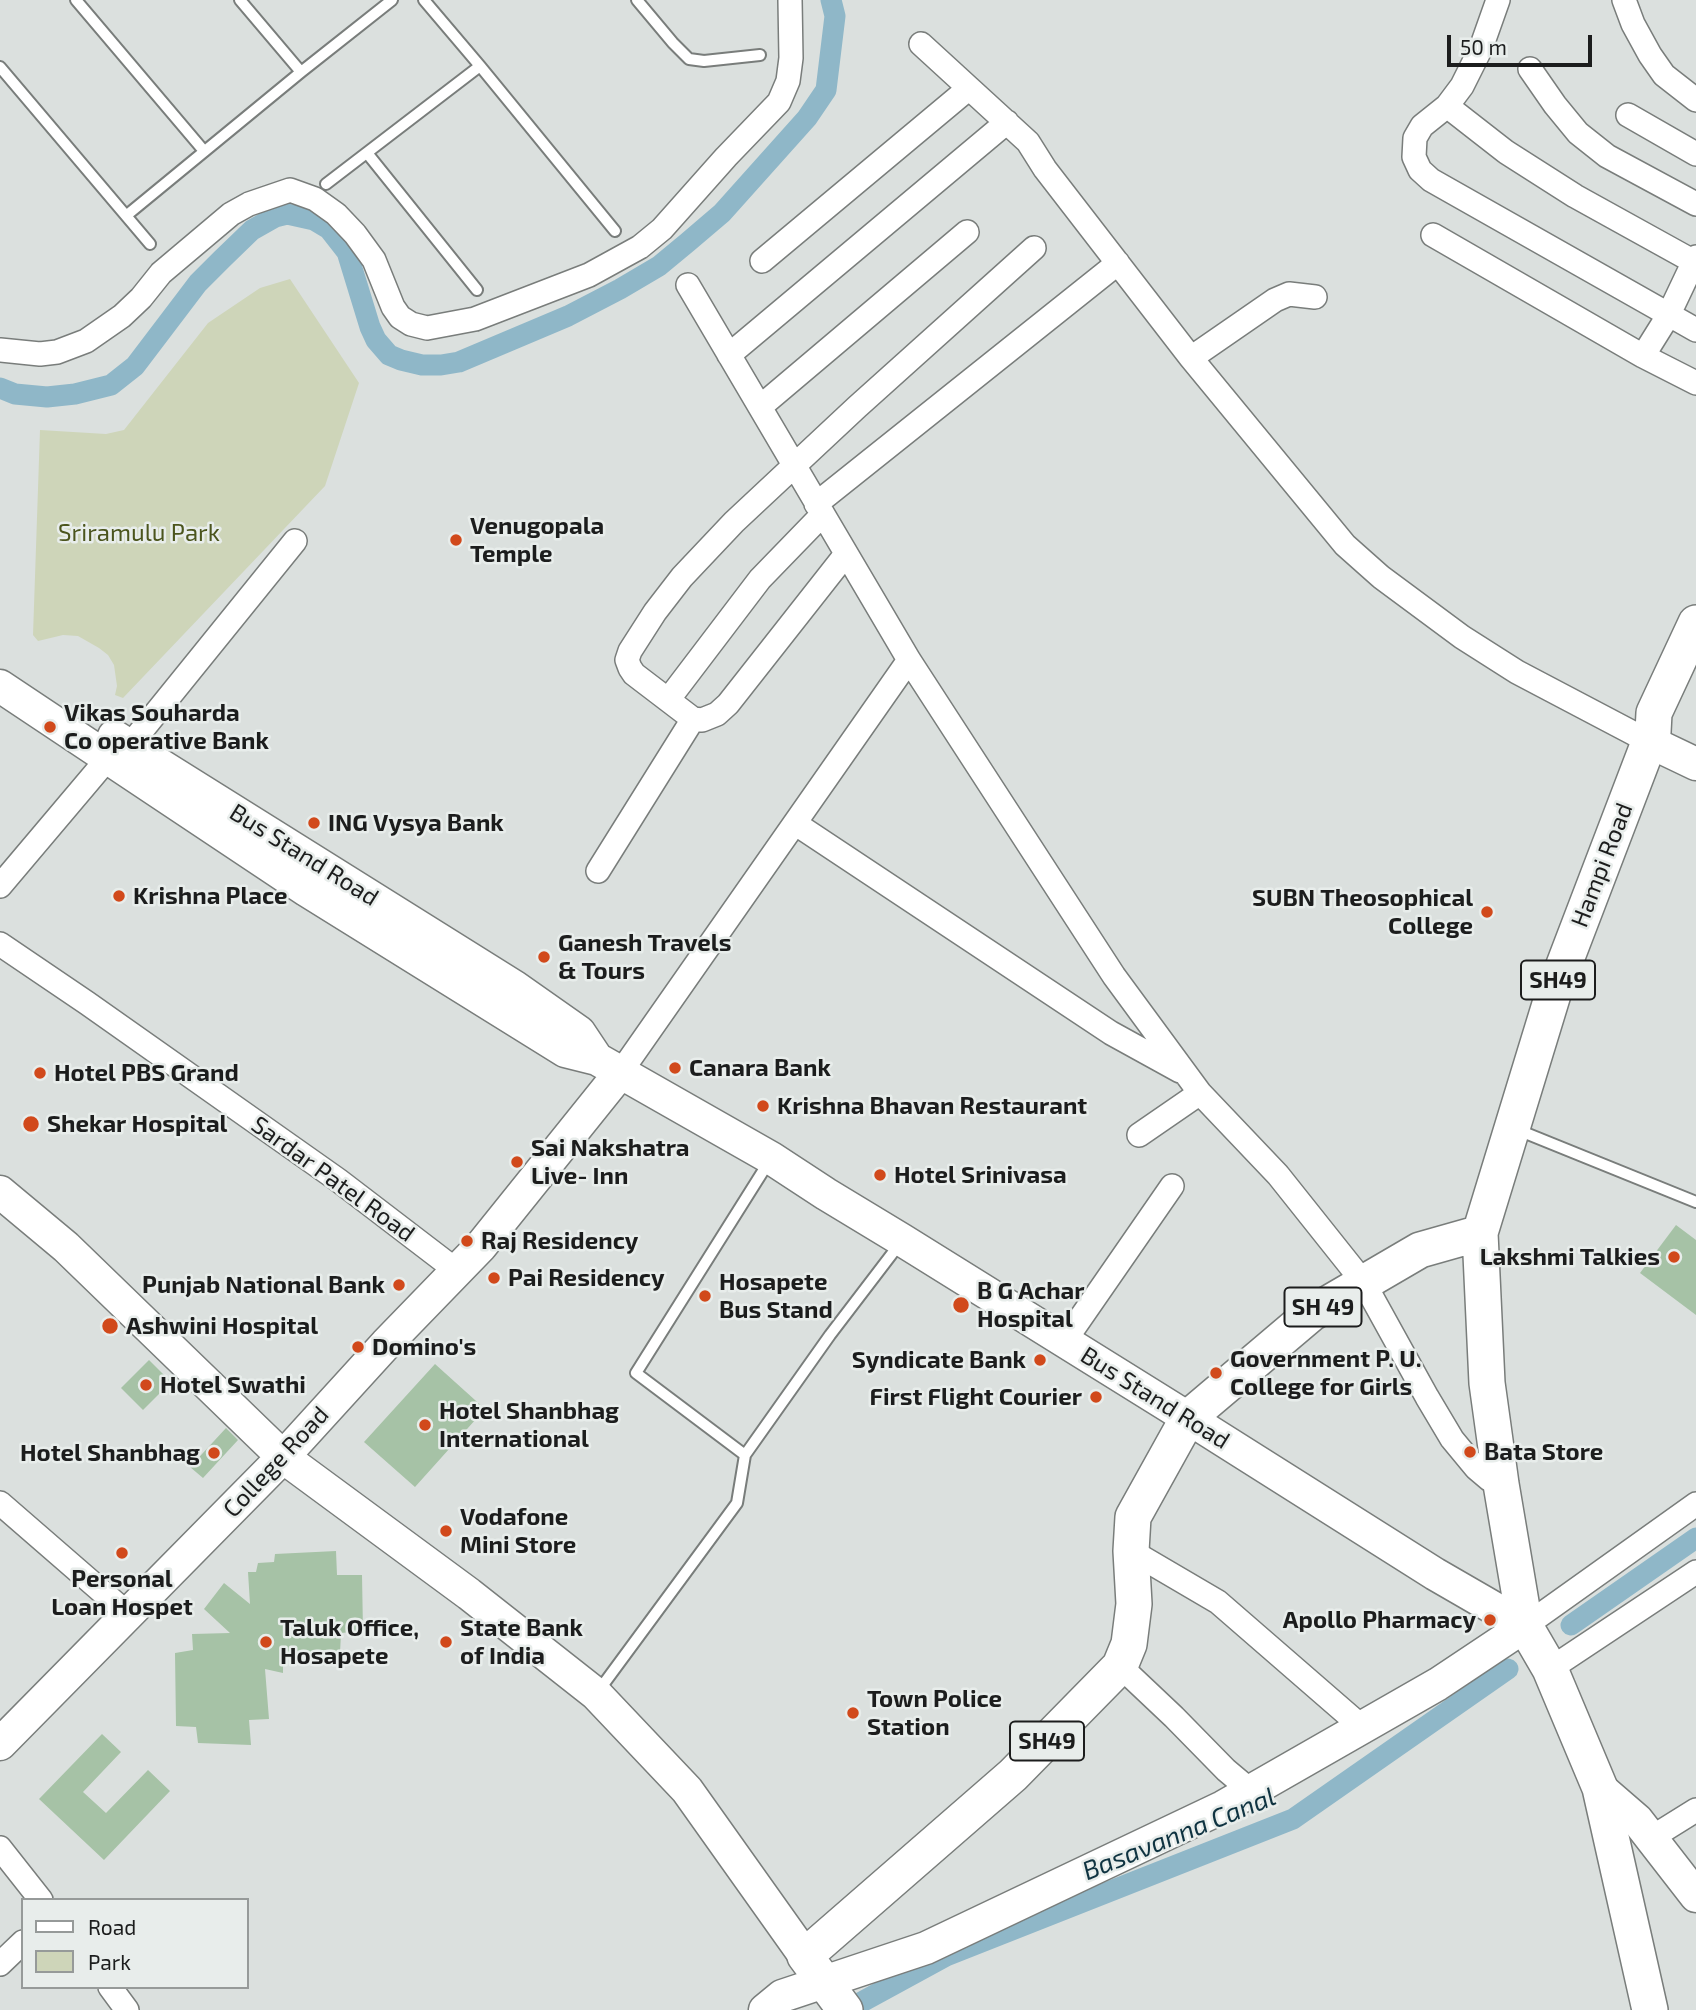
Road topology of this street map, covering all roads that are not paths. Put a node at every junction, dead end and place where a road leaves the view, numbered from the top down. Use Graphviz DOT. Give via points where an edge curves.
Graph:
graph roads {
  1 [pos="240,0"];
  2 [pos="392,0"];
  3 [pos="424,0"];
  4 [pos="637,0"];
  5 [pos="790,0"];
  6 [pos="1498,0"];
  7 [pos="1624,0"];
  8 [pos="80,1"];
  9 [pos="921,44"];
  10 [pos="760,54"];
  11 [pos="480,66"];
  12 [pos="0,67"];
  13 [pos="1530,69"];
  14 [pos="301,72"];
  15 [pos="968,89"];
  16 [pos="1696,100"];
  17 [pos="1447,106"];
  18 [pos="1628,115"];
  19 [pos="1007,122"];
  20 [pos="204,151"];
  21 [pos="367,153"];
  22 [pos="1696,154"];
  23 [pos="326,184"];
  24 [pos="1696,204"];
  25 [pos="127,215"];
  26 [pos="615,231"];
  27 [pos="967,232"];
  28 [pos="1433,234"];
  29 [pos="150,244"];
  30 [pos="1034,248"];
  31 [pos="762,261"];
  32 [pos="1695,261"];
  33 [pos="1118,263"];
  34 [pos="688,285"];
  35 [pos="477,290"];
  36 [pos="1315,297"];
  37 [pos="1668,316"];
  38 [pos="1696,331"];
  39 [pos="0,350"];
  40 [pos="729,355"];
  41 [pos="1643,356"];
  42 [pos="1191,358"];
  43 [pos="1696,383"];
  44 [pos="760,407"];
  45 [pos="794,465"];
  46 [pos="820,509"];
  47 [pos="295,541"];
  48 [pos="846,554"];
  49 [pos="1696,623"];
  50 [pos="909,660"];
  51 [pos="0,664"];
  52 [pos="1696,666"];
  53 [pos="0,685"];
  54 [pos="668,700"];
  55 [pos="693,719"];
  56 [pos="1652,737"];
  57 [pos="119,751"];
  58 [pos="1696,764"];
  59 [pos="796,824"];
  60 [pos="598,871"];
  61 [pos="0,886"];
  62 [pos="0,944"];
  63 [pos="1144,1017"];
  64 [pos="1111,1032"];
  65 [pos="609,1066"];
  66 [pos="1185,1074"];
  67 [pos="1200,1093"];
  68 [pos="1512,1128"];
  69 [pos="1139,1136"];
  70 [pos="771,1158"];
  71 [pos="1172,1186"];
  72 [pos="0,1192"];
  73 [pos="1696,1202"];
  74 [pos="1480,1233"];
  75 [pos="902,1240"];
  76 [pos="457,1271"];
  77 [pos="1364,1283"];
  78 [pos="1064,1342"];
  79 [pos="1188,1418"];
  80 [pos="745,1455"];
  81 [pos="283,1457"];
  82 [pos="1501,1484"];
  83 [pos="0,1503"];
  84 [pos="1696,1504"];
  85 [pos="1131,1551"];
  86 [pos="1696,1572"];
  87 [pos="129,1615"];
  88 [pos="1525,1626"];
  89 [pos="1120,1666"];
  90 [pos="1550,1669"];
  91 [pos="596,1693"];
  92 [pos="1362,1727"];
  93 [pos="0,1744"];
  94 [pos="1600,1788"];
  95 [pos="1251,1791"];
  96 [pos="1696,1810"];
  97 [pos="1651,1838"];
  98 [pos="0,1848"];
  99 [pos="1696,1896"];
  100 [pos="39,1898"];
  101 [pos="21,1944"];
  102 [pos="0,1964"];
  103 [pos="826,1985"];
  104 [pos="111,1989"];
  105 [pos="127,2010"];
  106 [pos="765,2010"];
  107 [pos="1650,2010"];
  1 -- 14 [label="lane"];
  2 -- 14 [label="lane"];
  3 -- 11 [label="lane"];
  4 -- 10 [label="lane" via="689,59"];
  5 -- 39 [label="street" via="788,81 779,102 662,229 640,247 589,275 475,319 427,328 411,324 393,307 374,260 355,234 315,199 290,190 231,214 162,273 122,316 86,341 40,354"];
  6 -- 17 [label="street" via="1481,48"];
  7 -- 16 [label="street" via="1644,45 1664,75"];
  8 -- 20 [label="lane"];
  9 -- 15 [label="street"];
  11 -- 21 [label="lane"];
  11 -- 26 [label="lane"];
  12 -- 25 [label="lane"];
  13 -- 24 [label="street" via="1578,133 1607,156"];
  14 -- 20 [label="lane"];
  15 -- 19 [label="street"];
  15 -- 31 [label="street"];
  17 -- 32 [label="street" via="1506,152 1575,196"];
  17 -- 37 [label="street" via="1422,126 1415,138 1414,157 1420,170"];
  18 -- 22 [label="street"];
  19 -- 33 [label="street" via="1028,142"];
  19 -- 40 [label="street"];
  20 -- 25 [label="lane"];
  21 -- 23 [label="lane"];
  21 -- 35 [label="lane"];
  25 -- 29 [label="lane"];
  27 -- 44 [label="street"];
  28 -- 41 [label="street"];
  30 -- 45 [label="street"];
  32 -- 37 [label="street"];
  33 -- 42 [label="street"];
  33 -- 46 [label="street"];
  34 -- 40 [label="street"];
  36 -- 42 [label="street" via="1289,294 1275,300"];
  37 -- 38 [label="street"];
  37 -- 41 [label="street"];
  40 -- 44 [label="street"];
  41 -- 43 [label="street"];
  42 -- 56 [label="street" via="1345,545 1381,577 1462,638 1517,671"];
  44 -- 45 [label="street"];
  45 -- 46 [label="street"];
  45 -- 54 [label="street" via="682,577 630,651 627,660 634,674"];
  46 -- 48 [label="street"];
  46 -- 54 [label="street"];
  47 -- 57 [label="street"];
  48 -- 50 [label="street"];
  48 -- 55 [label="street" via="728,704 709,718"];
  49 -- 56 [label="main road, Hampi Road / SH49" via="1654,713"];
  50 -- 59 [label="street"];
  50 -- 63 [label="street"];
  51 -- 57 [label="main road, Bus Stand Road"];
  52 -- 56 [label="main road, SH49" via="1667,723"];
  53 -- 57 [label="main road, Bus Stand Road"];
  54 -- 55 [label="street"];
  55 -- 60 [label="street"];
  56 -- 58 [label="main road"];
  56 -- 68 [label="main road, Hampi Road / SH49" via="1554,991"];
  57 -- 61 [label="street"];
  57 -- 65 [label="main road, Bus Stand Road" via="515,987 579,1032"];
  59 -- 64 [label="street"];
  59 -- 65 [label="street"];
  62 -- 76 [label="street, Sardar Patel Road" via="338,1180"];
  63 -- 64 [label="street"];
  63 -- 66 [label="street"];
  64 -- 66 [label="street"];
  65 -- 70 [label="main road, Bus Stand Road"];
  65 -- 76 [label="main road, College Road" via="543,1171"];
  66 -- 67 [label="street"];
  67 -- 69 [label="street"];
  67 -- 77 [label="street" via="1278,1175"];
  68 -- 73 [label="lane"];
  68 -- 74 [label="main road, Hampi Road / SH49"];
  70 -- 75 [label="main road, Bus Stand Road"];
  70 -- 80 [label="lane" via="636,1373"];
  71 -- 78 [label="street"];
  72 -- 81 [label="main road" via="66,1247"];
  74 -- 77 [label="main road, SH 49" via="1420,1250"];
  74 -- 82 [label="main road, Hampi Road" via="1487,1383"];
  75 -- 78 [label="main road, Bus Stand Road"];
  75 -- 80 [label="lane"];
  76 -- 81 [label="main road, College Road"];
  77 -- 79 [label="main road, SH 49" via="1312,1313"];
  77 -- 82 [label="street" via="1452,1439 1476,1468"];
  78 -- 79 [label="main road, Bus Stand Road"];
  79 -- 85 [label="main road, SH49" via="1133,1517"];
  79 -- 88 [label="main road, Bus Stand Road"];
  80 -- 91 [label="lane" via="737,1503"];
  81 -- 87 [label="main road, College Road"];
  81 -- 91 [label="main road"];
  82 -- 88 [label="main road, Hampi Road"];
  83 -- 87 [label="street"];
  84 -- 88 [label="street"];
  85 -- 89 [label="main road, SH49" via="1134,1604 1129,1644"];
  85 -- 92 [label="street" via="1218,1602"];
  86 -- 90 [label="street"];
  87 -- 93 [label="main road, College Road"];
  88 -- 90 [label="main road"];
  88 -- 92 [label="main road"];
  89 -- 95 [label="street"];
  89 -- 103 [label="main road, SH49" via="1013,1775"];
  90 -- 94 [label="main road"];
  91 -- 103 [label="main road" via="687,1790"];
  92 -- 95 [label="main road"];
  94 -- 97 [label="main road"];
  94 -- 107 [label="main road"];
  95 -- 103 [label="main road" via="926,1948"];
  96 -- 97 [label="street"];
  97 -- 99 [label="main road"];
  98 -- 100 [label="street"];
  101 -- 102 [label="street"];
  103 -- 106 [label="main road" via="782,1996"];
  104 -- 105 [label="street"];
}
